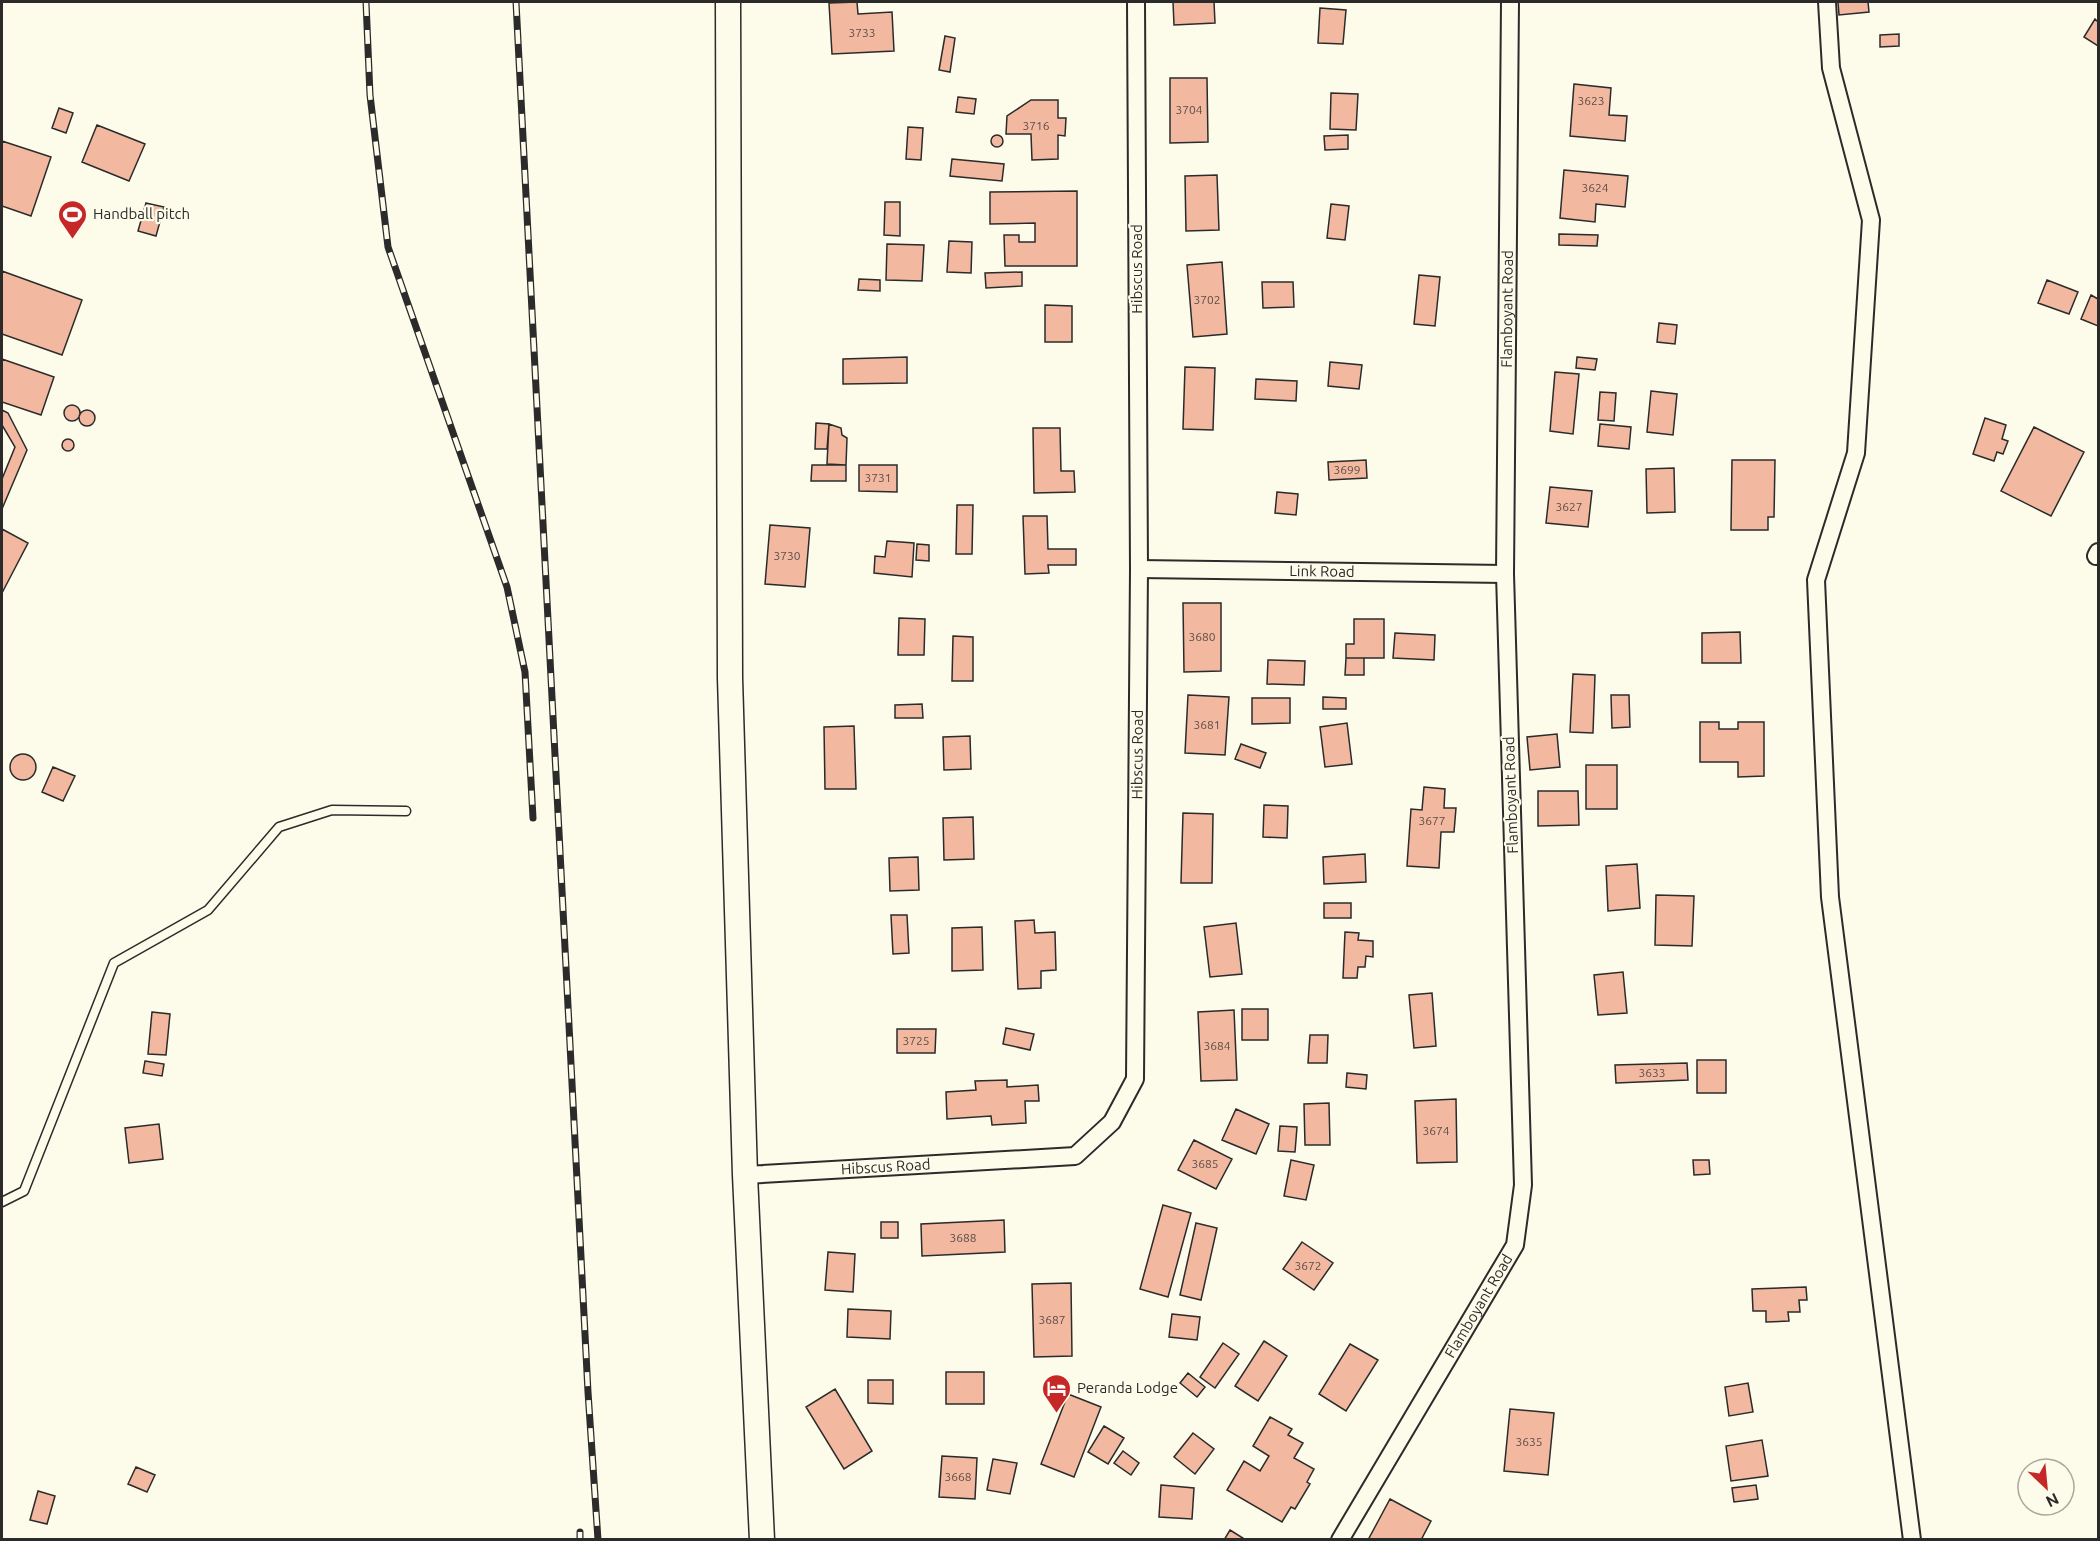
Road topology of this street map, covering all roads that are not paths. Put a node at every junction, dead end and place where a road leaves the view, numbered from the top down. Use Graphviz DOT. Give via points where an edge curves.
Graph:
graph roads {
  1 [pos="728,2"];
  2 [pos="1136,2"];
  3 [pos="1510,2"];
  4 [pos="1827,2"];
  5 [pos="1139,569"];
  6 [pos="1504,574"];
  7 [pos="406,811"];
  8 [pos="745,1175"];
  9 [pos="2,1202"];
  10 [pos="762,1539"];
  11 [pos="1340,1539"];
  12 [pos="1912,1539"];
  1 -- 8 [label="street" via="730,678"];
  2 -- 5 [label="street, Hibscus Road"];
  3 -- 6 [label="street, Flamboyant Road"];
  4 -- 12 [label="street" via="1831,68 1871,220 1856,453 1816,580 1830,897"];
  5 -- 6 [label="street, Link Road"];
  5 -- 8 [label="street, Hibscus Road" via="1135,1079 1112,1122 1075,1156"];
  6 -- 11 [label="street, Flamboyant Road" via="1523,1185 1515,1245"];
  7 -- 9 [label="lane" via="332,810 279,827 208,910 114,963 24,1191"];
  8 -- 10 [label="street"];
}
